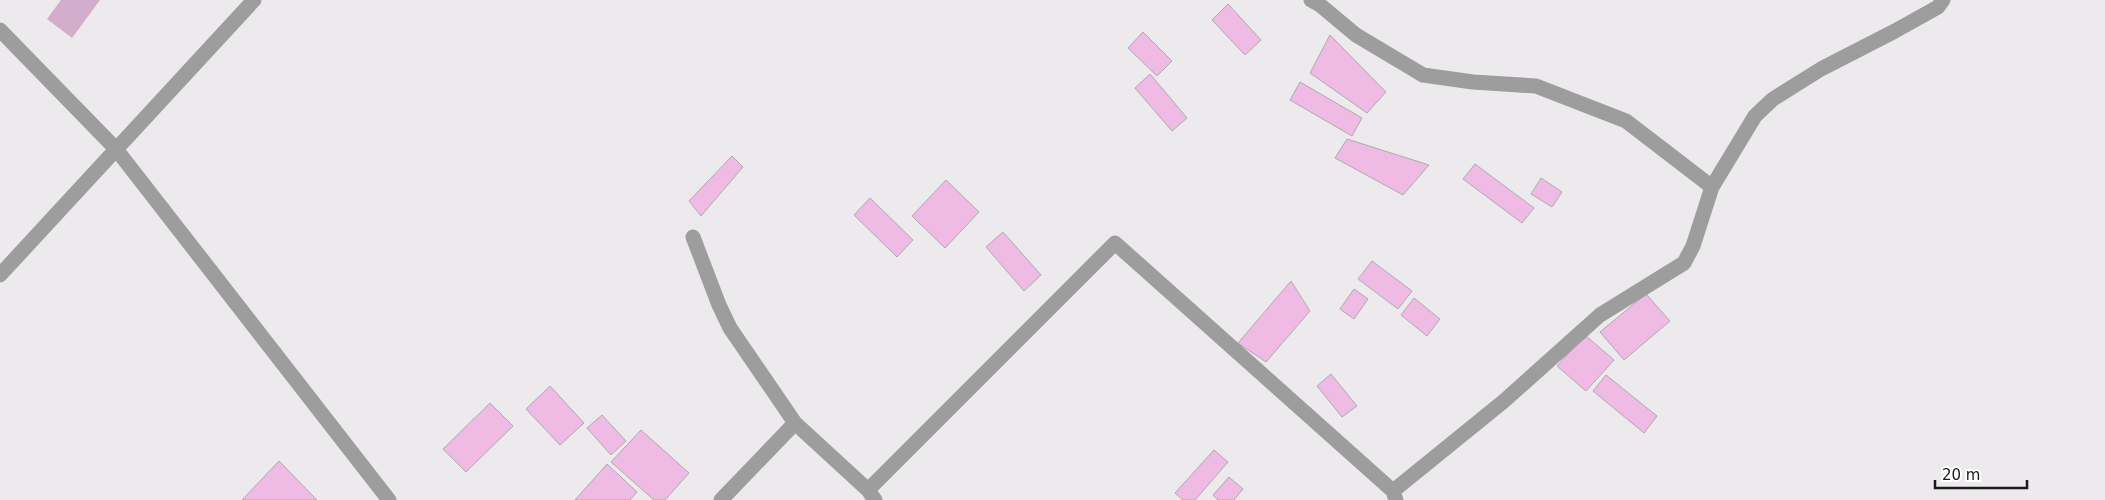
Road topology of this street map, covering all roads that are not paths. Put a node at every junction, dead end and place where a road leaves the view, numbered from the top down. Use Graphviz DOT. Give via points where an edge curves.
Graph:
graph roads {
  1 [pos="254,0"];
  2 [pos="1311,0"];
  3 [pos="1943,0"];
  4 [pos="0,30"];
  5 [pos="116,149"];
  6 [pos="1712,187"];
  7 [pos="693,237"];
  8 [pos="0,275"];
  9 [pos="795,423"];
  10 [pos="872,495"];
  11 [pos="1394,496"];
  12 [pos="389,500"];
  13 [pos="721,500"];
  1 -- 5 [label="street"];
  2 -- 6 [label="street" via="1356,36 1423,75 1536,86 1626,121"];
  3 -- 6 [label="street" via="1938,7 1821,69 1773,99 1755,116"];
  4 -- 5 [label="street"];
  5 -- 8 [label="street"];
  5 -- 12 [label="street"];
  6 -- 11 [label="street" via="1693,246 1684,263 1600,315"];
  7 -- 9 [label="street" via="730,328"];
  9 -- 10 [label="street"];
  9 -- 13 [label="street"];
  10 -- 11 [label="street" via="1115,243"];
}
